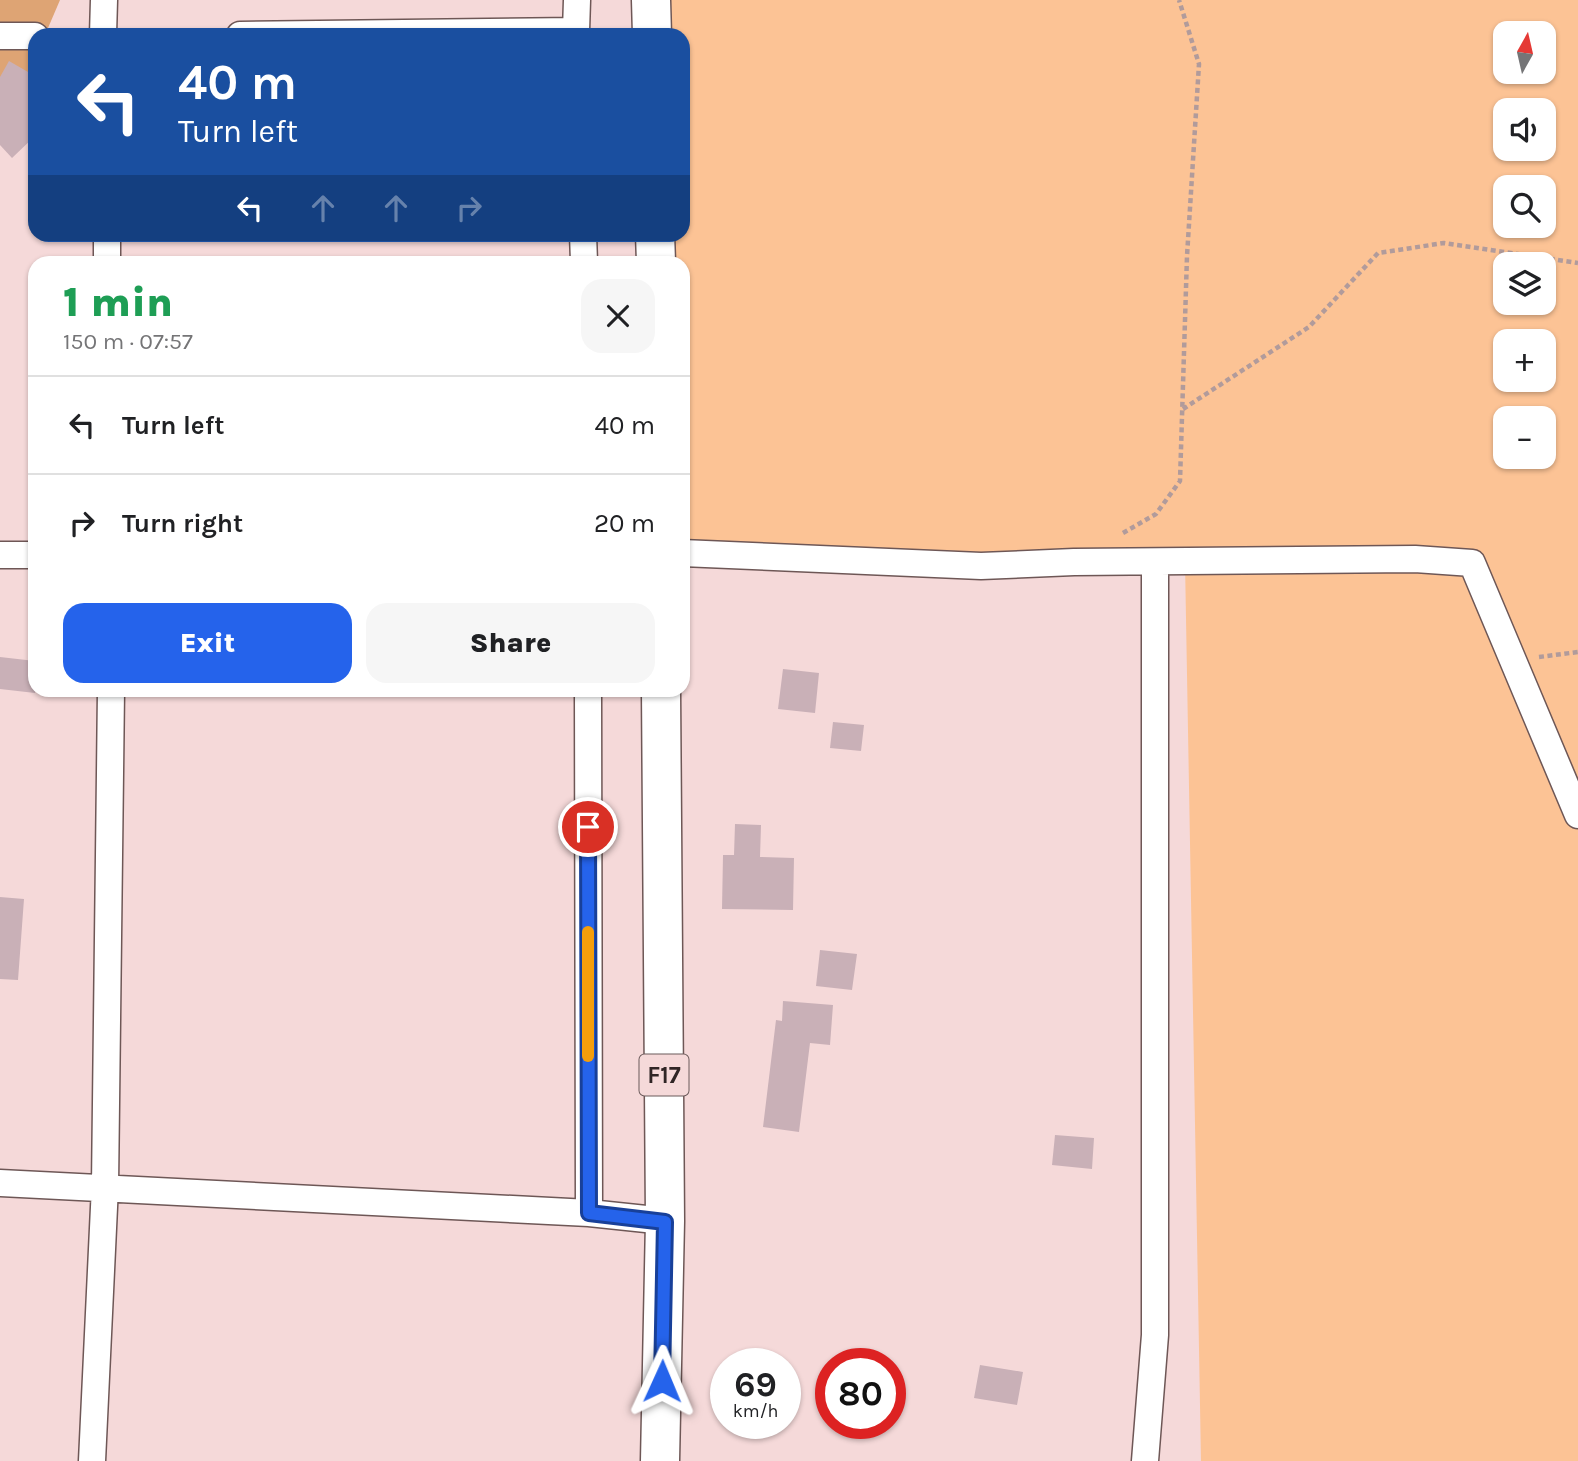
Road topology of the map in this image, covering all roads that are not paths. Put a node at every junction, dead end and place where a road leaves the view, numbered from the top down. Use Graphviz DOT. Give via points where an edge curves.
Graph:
graph roads {
  1 [pos="104,0"];
  2 [pos="577,0"];
  3 [pos="651,0"];
  4 [pos="103,28"];
  5 [pos="576,28"];
  6 [pos="652,28"];
  7 [pos="0,36"];
  8 [pos="28,36"];
  9 [pos="690,553"];
  10 [pos="0,555"];
  11 [pos="28,555"];
  12 [pos="1154,562"];
  13 [pos="111,697"];
  14 [pos="588,697"];
  15 [pos="662,697"];
  16 [pos="1578,815"];
  17 [pos="0,1183"];
  18 [pos="105,1186"];
  19 [pos="589,1213"];
  20 [pos="665,1222"];
  21 [pos="92,1461"];
  22 [pos="660,1461"];
  23 [pos="1145,1461"];
  1 -- 4 [label="street"];
  2 -- 5 [label="street"];
  3 -- 6 [label="highway"];
  7 -- 8 [label="street"];
  9 -- 12 [label="street" via="981,566"];
  10 -- 11 [label="street"];
  12 -- 16 [label="street" via="1415,559 1472,564"];
  12 -- 23 [label="street" via="1155,1335"];
  13 -- 18 [label="street"];
  14 -- 19 [label="street"];
  15 -- 20 [label="highway, F17"];
  17 -- 18 [label="street"];
  18 -- 19 [label="street"];
  18 -- 21 [label="street"];
  19 -- 20 [label="street"];
  20 -- 22 [label="highway, F17"];
}
